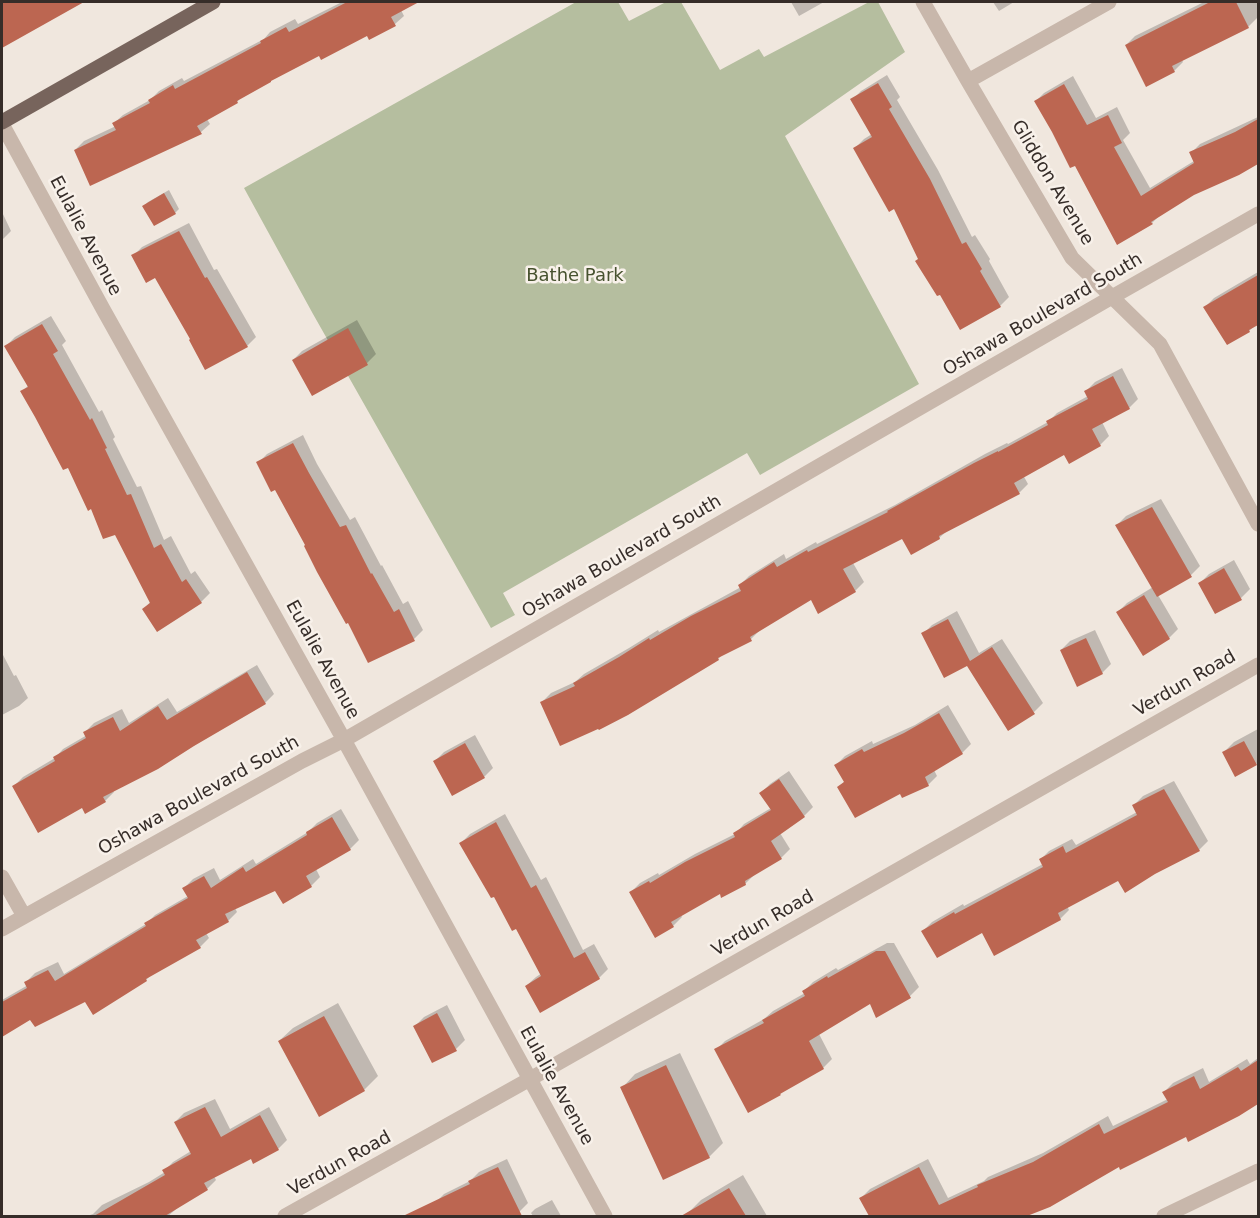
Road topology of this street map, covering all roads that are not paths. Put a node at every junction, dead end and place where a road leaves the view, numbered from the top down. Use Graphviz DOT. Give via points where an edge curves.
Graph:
graph roads {
  1 [pos="213,2"];
  2 [pos="923,2"];
  3 [pos="1108,2"];
  4 [pos="968,81"];
  5 [pos="2,123"];
  6 [pos="1258,214"];
  7 [pos="1112,297"];
  8 [pos="1258,524"];
  9 [pos="1258,665"];
  10 [pos="344,740"];
  11 [pos="2,877"];
  12 [pos="24,916"];
  13 [pos="2,929"];
  14 [pos="530,1079"];
  15 [pos="1258,1171"];
  16 [pos="285,1216"];
  17 [pos="605,1216"];
  18 [pos="1164,1216"];
  1 -- 5 [label="main road"];
  2 -- 4 [label="street, Gliddon Avenue"];
  3 -- 4 [label="street"];
  4 -- 7 [label="street, Gliddon Avenue" via="1072,258"];
  5 -- 10 [label="street, Eulalie Avenue"];
  6 -- 7 [label="street, Oshawa Boulevard South"];
  7 -- 8 [label="street, Gliddon Avenue" via="1160,344"];
  7 -- 10 [label="street, Oshawa Boulevard South"];
  9 -- 14 [label="street, Verdun Road"];
  10 -- 12 [label="street, Oshawa Boulevard South"];
  10 -- 14 [label="street, Eulalie Avenue"];
  11 -- 12 [label="street"];
  12 -- 13 [label="street, Oshawa Boulevard South"];
  14 -- 16 [label="street, Verdun Road"];
  14 -- 17 [label="street, Eulalie Avenue"];
  15 -- 18 [label="street"];
}
